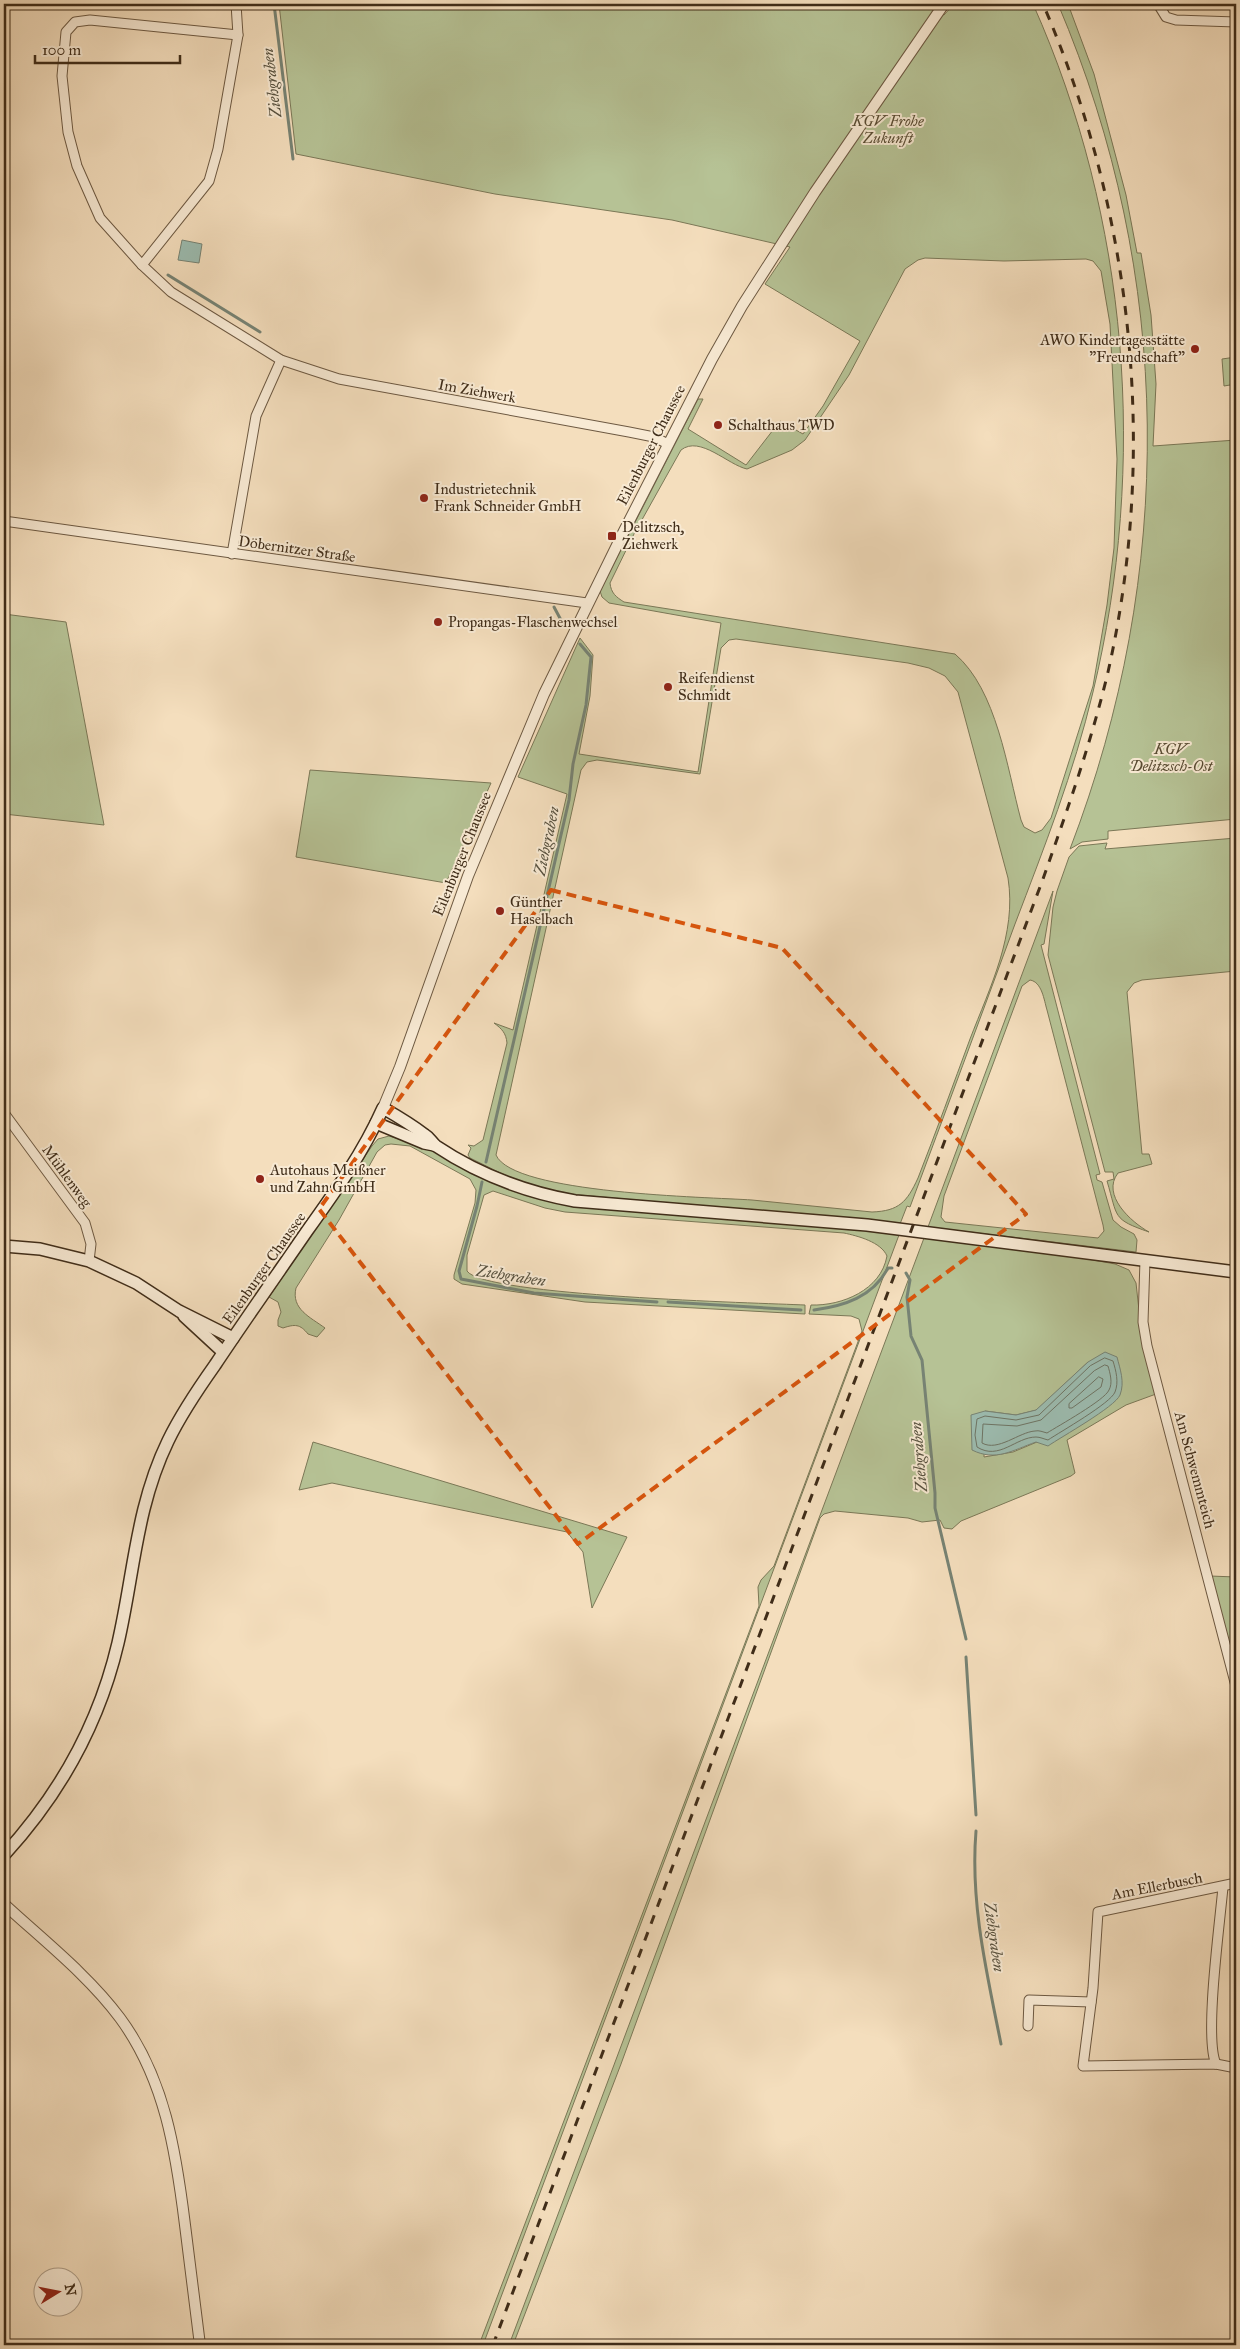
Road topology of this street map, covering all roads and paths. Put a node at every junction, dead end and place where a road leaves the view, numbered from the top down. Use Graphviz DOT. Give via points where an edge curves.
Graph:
graph roads {
  1 [pos="236,4"];
  2 [pos="944,4"];
  3 [pos="1158,4"];
  4 [pos="1236,22"];
  5 [pos="238,36"];
  6 [pos="142,265"];
  7 [pos="282,360"];
  8 [pos="668,444"];
  9 [pos="4,521"];
  10 [pos="232,554"];
  11 [pos="587,604"];
  12 [pos="383,1108"];
  13 [pos="4,1113"];
  14 [pos="376,1124"];
  15 [pos="434,1144"];
  16 [pos="4,1246"];
  17 [pos="1145,1260"];
  18 [pos="89,1262"];
  19 [pos="1236,1272"];
  20 [pos="179,1311"];
  21 [pos="233,1338"];
  22 [pos="223,1352"];
  23 [pos="1236,1686"];
  24 [pos="4,1855"];
  25 [pos="1236,1883"];
  26 [pos="1223,1887"];
  27 [pos="4,1904"];
  28 [pos="1091,2002"];
  29 [pos="1028,2026"];
  30 [pos="1216,2064"];
  31 [pos="1236,2068"];
  32 [pos="200,2345"];
  1 -- 5 [label="street"];
  2 -- 8 [label="street, Eilenburger Chaussee" via="747,298"];
  3 -- 4 [label="street" via="1166,17 1176,20"];
  5 -- 6 [label="street" via="218,149 209,181"];
  5 -- 6 [label="street, Im Ziehwerk" via="90,20 74,22 66,32 62,76 68,132 77,166 100,218"];
  6 -- 7 [label="street, Im Ziehwerk" via="171,292"];
  7 -- 8 [label="street, Im Ziehwerk" via="339,379 637,433"];
  7 -- 10 [label="street" via="256,416"];
  8 -- 11 [label="street, Eilenburger Chaussee"];
  9 -- 10 [label="street, Döbernitzer Straße"];
  10 -- 11 [label="street, Döbernitzer Straße"];
  11 -- 12 [label="street, Eilenburger Chaussee" via="544,694 468,876"];
  12 -- 14 [label="main road, Eilenburger Chaussee"];
  12 -- 15 [label="main road"];
  13 -- 18 [label="street, Mühlenweg" via="85,1223 92,1244"];
  14 -- 15 [label="main road"];
  14 -- 21 [label="main road, Eilenburger Chaussee" via="348,1173"];
  15 -- 17 [label="main road" via="499,1180 532,1192 575,1201 867,1225"];
  16 -- 18 [label="main road" via="40,1249"];
  17 -- 19 [label="main road"];
  17 -- 23 [label="street, Am Schwemmteich" via="1143,1322 1147,1346"];
  18 -- 20 [label="main road" via="136,1283"];
  20 -- 21 [label="main road"];
  20 -- 22 [label="main road"];
  21 -- 22 [label="main road, Eilenburger Chaussee"];
  22 -- 24 [label="main road, Eilenburger Chaussee" via="184,1412 158,1463 140,1517 112,1666 82,1744 49,1800"];
  25 -- 26 [label="street, Am Ellerbusch"];
  26 -- 28 [label="street, Am Ellerbusch" via="1098,1912"];
  26 -- 30 [label="street, Am Ellerbusch" via="1212,2023"];
  27 -- 32 [label="street" via="90,1984 138,2046 153,2075 171,2132"];
  28 -- 29 [label="street" via="1029,2000"];
  28 -- 30 [label="street, Am Ellerbusch" via="1083,2066"];
  30 -- 31 [label="street, Am Ellerbusch"];
}
